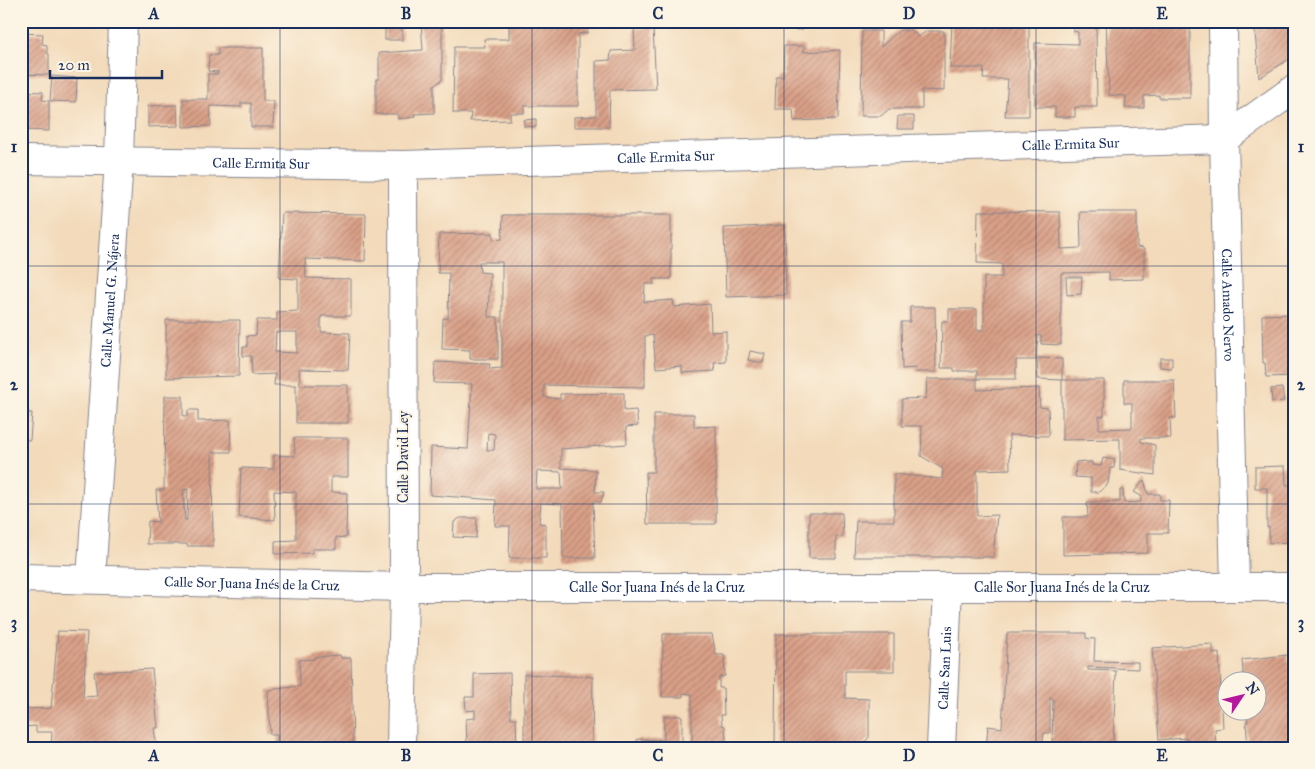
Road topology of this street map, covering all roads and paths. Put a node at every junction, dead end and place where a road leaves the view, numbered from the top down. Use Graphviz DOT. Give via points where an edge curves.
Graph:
graph roads {
  1 [pos="123,21"];
  2 [pos="1223,21"];
  3 [pos="1294,88"];
  4 [pos="1224,140"];
  5 [pos="21,160"];
  6 [pos="119,161"];
  7 [pos="403,165"];
  8 [pos="21,578"];
  9 [pos="91,579"];
  10 [pos="404,587"];
  11 [pos="1235,587"];
  12 [pos="1294,587"];
  13 [pos="948,588"];
  14 [pos="401,748"];
  15 [pos="940,748"];
  1 -- 6 [label="street, Calle Manuel G. Nájera"];
  2 -- 4 [label="street, Calle Amado Nervo"];
  3 -- 4 [label="street"];
  4 -- 7 [label="street, Calle Ermita Sur"];
  4 -- 11 [label="street, Calle Amado Nervo"];
  5 -- 6 [label="street, Calle Ermita Sur"];
  6 -- 7 [label="street, Calle Ermita Sur"];
  6 -- 9 [label="street, Calle Manuel G. Nájera"];
  7 -- 10 [label="street, Calle David Ley"];
  8 -- 9 [label="street, Calle Sor Juana Inés de la Cruz"];
  9 -- 10 [label="street, Calle Sor Juana Inés de la Cruz"];
  10 -- 13 [label="street, Calle Sor Juana Inés de la Cruz"];
  10 -- 14 [label="street, Calle David Ley"];
  11 -- 12 [label="street, Calle Sor Juana Inés de la Cruz"];
  11 -- 13 [label="street, Calle Sor Juana Inés de la Cruz"];
  13 -- 15 [label="street, Calle San Luis"];
}
